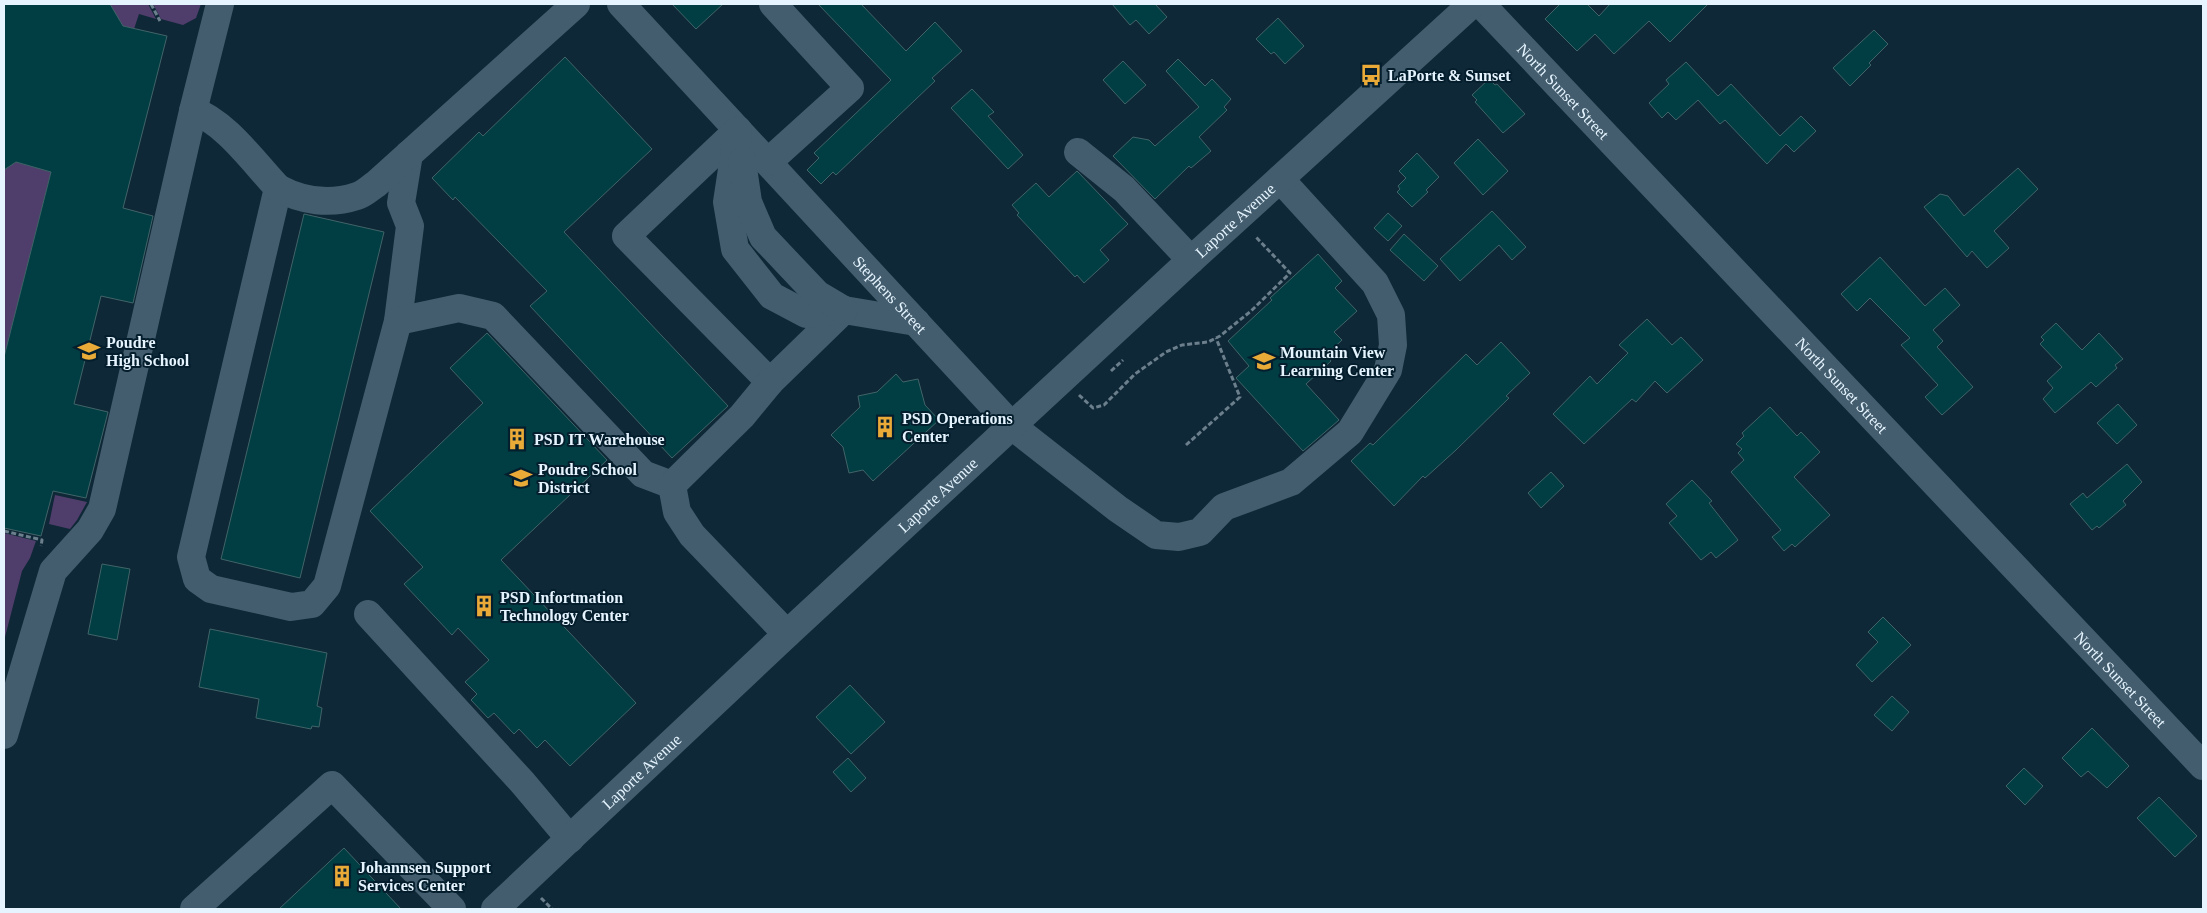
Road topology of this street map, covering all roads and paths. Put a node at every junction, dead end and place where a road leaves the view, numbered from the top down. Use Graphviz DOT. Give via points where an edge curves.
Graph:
graph roads {
  1 [pos="151,4"];
  2 [pos="220,4"];
  3 [pos="576,4"];
  4 [pos="620,4"];
  5 [pos="773,4"];
  6 [pos="1472,4"];
  7 [pos="1481,4"];
  8 [pos="160,21"];
  9 [pos="193,111"];
  10 [pos="738,130"];
  11 [pos="1078,152"];
  12 [pos="409,154"];
  13 [pos="768,162"];
  14 [pos="1280,179"];
  15 [pos="278,188"];
  16 [pos="1255,236"];
  17 [pos="1191,260"];
  18 [pos="844,310"];
  19 [pos="398,321"];
  20 [pos="916,322"];
  21 [pos="1216,338"];
  22 [pos="770,382"];
  23 [pos="1079,394"];
  24 [pos="1012,426"];
  25 [pos="1186,445"];
  26 [pos="672,485"];
  27 [pos="4,530"];
  28 [pos="41,546"];
  29 [pos="368,614"];
  30 [pos="787,634"];
  31 [pos="4,735"];
  32 [pos="2203,766"];
  33 [pos="570,838"];
  34 [pos="194,909"];
  35 [pos="452,909"];
  36 [pos="495,909"];
  1 -- 8 [label="path"];
  2 -- 9 [label="street"];
  3 -- 12 [label="street"];
  4 -- 10 [label="street, Stephens Street"];
  5 -- 13 [label="street" via="850,88"];
  6 -- 14 [label="street, Laporte Avenue"];
  7 -- 32 [label="street, North Sunset Street"];
  9 -- 15 [label="street" via="206,115 227,133"];
  9 -- 31 [label="street" via="102,509 90,530 53,571"];
  10 -- 13 [label="street, Stephens Street"];
  10 -- 18 [label="street" via="748,202 763,236 817,294"];
  10 -- 22 [label="street" via="626,236"];
  11 -- 17 [label="street" via="1124,189"];
  12 -- 15 [label="street" via="358,196 328,201 297,198"];
  12 -- 19 [label="street" via="401,203 410,226"];
  13 -- 20 [label="street, Stephens Street"];
  14 -- 17 [label="street, Laporte Avenue"];
  14 -- 24 [label="street, Stephens Street" via="1375,283 1391,315 1393,345 1388,370 1350,432 1332,450 1291,482 1224,506 1200,532 1179,537 1156,535"];
  15 -- 19 [label="street" via="191,557 197,579 211,590 291,607 312,604 327,586"];
  16 -- 21 [label="path" via="1290,273 1244,317"];
  17 -- 24 [label="street, Laporte Avenue"];
  18 -- 20 [label="street"];
  18 -- 22 [label="street"];
  19 -- 26 [label="street" via="460,308 493,316 643,474"];
  20 -- 24 [label="street, Stephens Street"];
  21 -- 23 [label="path" via="1166,352 1135,374 1104,405 1094,408"];
  21 -- 25 [label="path" via="1240,397"];
  22 -- 26 [label="street" via="742,416"];
  24 -- 30 [label="street, Laporte Avenue"];
  26 -- 30 [label="street" via="677,512 692,535"];
  27 -- 28 [label="path" via="42,540"];
  29 -- 33 [label="street"];
  30 -- 33 [label="street, Laporte Avenue"];
  33 -- 36 [label="street, Laporte Avenue"];
  34 -- 35 [label="street" via="332,785"];
}
